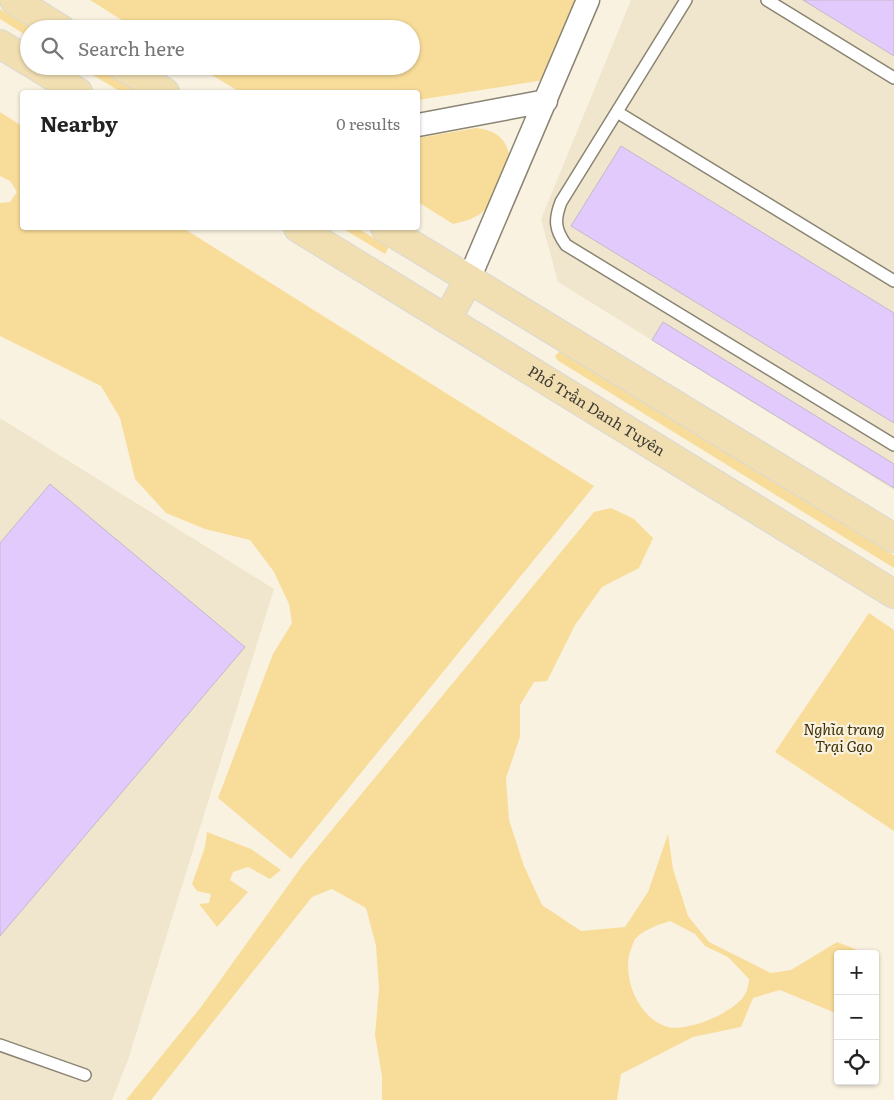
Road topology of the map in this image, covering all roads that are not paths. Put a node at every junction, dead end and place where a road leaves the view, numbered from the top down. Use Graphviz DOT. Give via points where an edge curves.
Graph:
graph roads {
  1 [pos="14,0"];
  2 [pos="588,0"];
  3 [pos="686,0"];
  4 [pos="767,0"];
  5 [pos="46,20"];
  6 [pos="0,44"];
  7 [pos="20,56"];
  8 [pos="51,75"];
  9 [pos="137,75"];
  10 [pos="894,78"];
  11 [pos="75,90"];
  12 [pos="162,90"];
  13 [pos="546,101"];
  14 [pos="617,112"];
  15 [pos="420,125"];
  16 [pos="301,230"];
  17 [pos="388,230"];
  18 [pos="469,278"];
  19 [pos="894,281"];
  20 [pos="447,319"];
  21 [pos="894,445"];
  22 [pos="894,538"];
  23 [pos="894,594"];
  24 [pos="0,1044"];
  25 [pos="85,1075"];
  1 -- 5 [label="main road"];
  2 -- 13 [label="street"];
  3 -- 14 [label="lane"];
  4 -- 10 [label="lane"];
  6 -- 7 [label="main road"];
  8 -- 11 [label="main road"];
  9 -- 12 [label="main road"];
  13 -- 15 [label="street"];
  13 -- 18 [label="street"];
  14 -- 19 [label="lane"];
  14 -- 21 [label="lane" via="560,202 555,217 558,234 566,244"];
  16 -- 20 [label="main road, Phố Trần Danh Tuyên"];
  17 -- 18 [label="main road"];
  18 -- 20 [label="main road"];
  18 -- 22 [label="main road"];
  20 -- 23 [label="main road, Phố Trần Danh Tuyên"];
  24 -- 25 [label="lane"];
}
